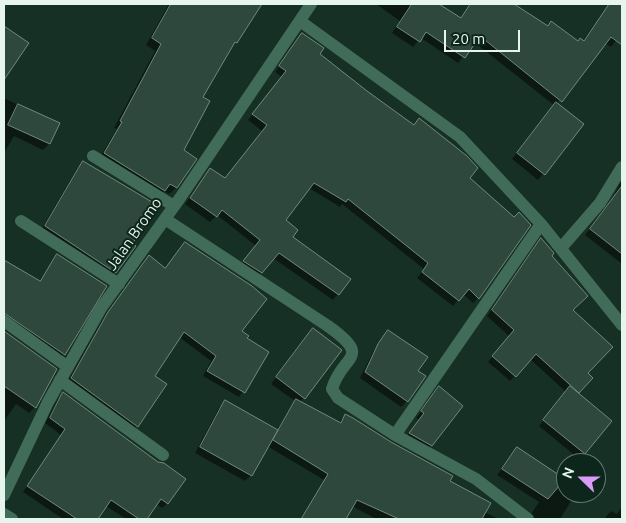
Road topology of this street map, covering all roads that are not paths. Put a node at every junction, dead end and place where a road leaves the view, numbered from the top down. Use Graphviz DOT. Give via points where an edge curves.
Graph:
graph roads {
  1 [pos="311,4"];
  2 [pos="300,21"];
  3 [pos="93,156"];
  4 [pos="622,167"];
  5 [pos="174,206"];
  6 [pos="165,219"];
  7 [pos="21,221"];
  8 [pos="541,224"];
  9 [pos="561,248"];
  10 [pos="119,284"];
  11 [pos="4,321"];
  12 [pos="622,325"];
  13 [pos="68,367"];
  14 [pos="60,380"];
  15 [pos="395,435"];
  16 [pos="163,455"];
  17 [pos="4,494"];
  18 [pos="4,514"];
  19 [pos="12,519"];
  20 [pos="528,519"];
  1 -- 2 [label="street, Jalan Bromo"];
  2 -- 5 [label="street, Jalan Bromo"];
  2 -- 8 [label="street" via="460,137"];
  3 -- 5 [label="street"];
  4 -- 9 [label="street" via="600,203"];
  5 -- 6 [label="street, Jalan Bromo"];
  6 -- 10 [label="street, Jalan Bromo"];
  6 -- 15 [label="street" via="350,343 352,355 334,380 332,389 338,398"];
  7 -- 10 [label="street"];
  8 -- 9 [label="street"];
  8 -- 15 [label="street"];
  9 -- 12 [label="street"];
  10 -- 13 [label="street, Jalan Bromo" via="101,308"];
  11 -- 13 [label="street"];
  13 -- 14 [label="street, Jalan Bromo"];
  14 -- 16 [label="street"];
  14 -- 17 [label="street, Jalan Bromo"];
  15 -- 20 [label="street" via="476,479"];
  18 -- 19 [label="street"];
}
